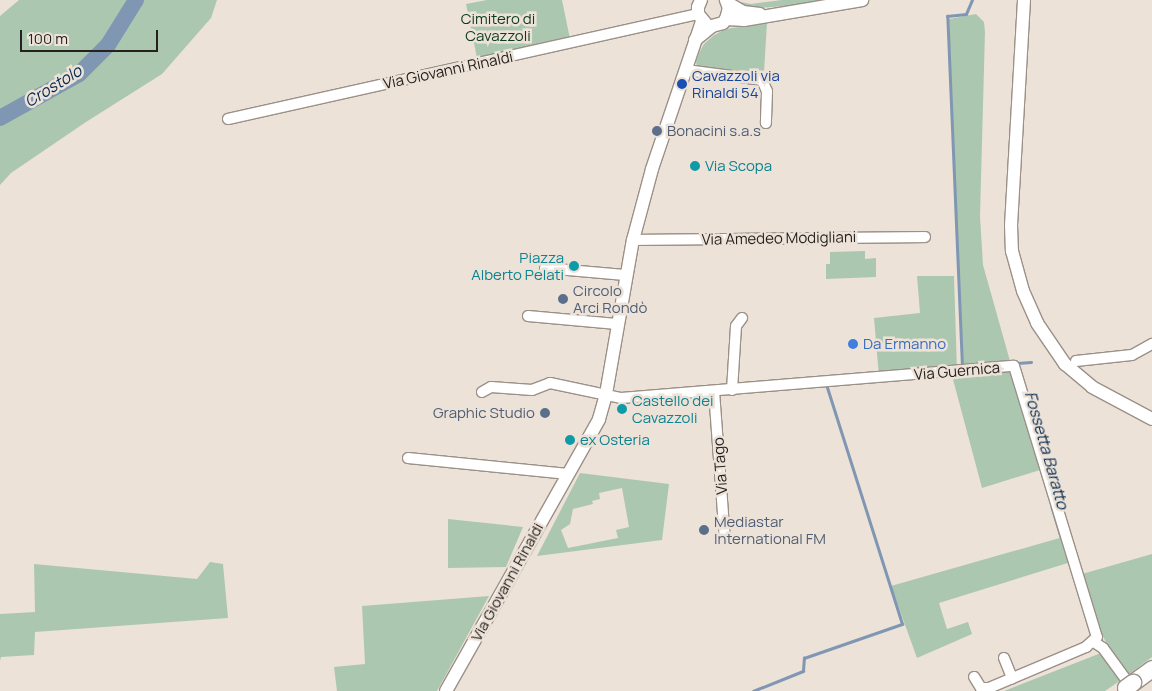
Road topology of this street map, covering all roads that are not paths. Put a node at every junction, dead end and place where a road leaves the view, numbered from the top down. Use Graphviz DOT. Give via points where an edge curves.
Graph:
graph roads {
  1 [pos="701,0"];
  2 [pos="862,0"];
  3 [pos="1024,0"];
  4 [pos="727,1"];
  5 [pos="767,15"];
  6 [pos="726,19"];
  7 [pos="704,20"];
  8 [pos="686,70"];
  9 [pos="228,119"];
  10 [pos="766,123"];
  11 [pos="925,237"];
  12 [pos="633,240"];
  13 [pos="544,268"];
  14 [pos="625,275"];
  15 [pos="528,316"];
  16 [pos="742,318"];
  17 [pos="617,324"];
  18 [pos="1152,344"];
  19 [pos="1076,361"];
  20 [pos="732,390"];
  21 [pos="714,391"];
  22 [pos="482,392"];
  23 [pos="606,394"];
  24 [pos="1152,419"];
  25 [pos="408,458"];
  26 [pos="568,474"];
  27 [pos="726,540"];
  28 [pos="1094,642"];
  29 [pos="1004,658"];
  30 [pos="1152,669"];
  31 [pos="974,676"];
  32 [pos="1012,678"];
  33 [pos="1127,685"];
  34 [pos="446,691"];
  1 -- 7 [label="street" via="698,7"];
  2 -- 5 [label="street"];
  3 -- 24 [label="street" via="1011,224 1012,251 1023,291 1037,323 1064,364 1092,387"];
  4 -- 5 [label="street" via="743,12"];
  4 -- 6 [label="street" via="729,14"];
  5 -- 6 [label="street" via="744,20"];
  6 -- 7 [label="street, Via Giovanni Rinaldi" via="718,25"];
  7 -- 8 [label="street, Via Giovanni Rinaldi"];
  7 -- 9 [label="street, Via Giovanni Rinaldi"];
  8 -- 10 [label="street" via="762,80 766,88"];
  8 -- 12 [label="street, Via Giovanni Rinaldi" via="652,169"];
  11 -- 12 [label="street, Via Amedeo Modigliani"];
  12 -- 14 [label="street, Via Giovanni Rinaldi"];
  13 -- 14 [label="street"];
  14 -- 17 [label="street, Via Giovanni Rinaldi"];
  15 -- 17 [label="street"];
  16 -- 20 [label="street" via="736,326"];
  17 -- 23 [label="street, Via Giovanni Rinaldi"];
  18 -- 19 [label="street" via="1132,355"];
  20 -- 21 [label="street, Via Guernica"];
  20 -- 28 [label="street, Via Guernica" via="1014,366 1095,629 1097,637"];
  21 -- 23 [label="street, Via Guernica" via="621,398"];
  21 -- 27 [label="street, Via Tago"];
  22 -- 23 [label="street, Via Guernica" via="491,387 532,390 550,383"];
  23 -- 26 [label="street, Via Giovanni Rinaldi" via="599,419"];
  25 -- 26 [label="street"];
  26 -- 34 [label="street, Via Giovanni Rinaldi"];
  28 -- 32 [label="street"];
  28 -- 33 [label="street" via="1102,648"];
  29 -- 32 [label="street"];
  30 -- 33 [label="highway"];
  31 -- 32 [label="street" via="978,686 985,689"];
}
